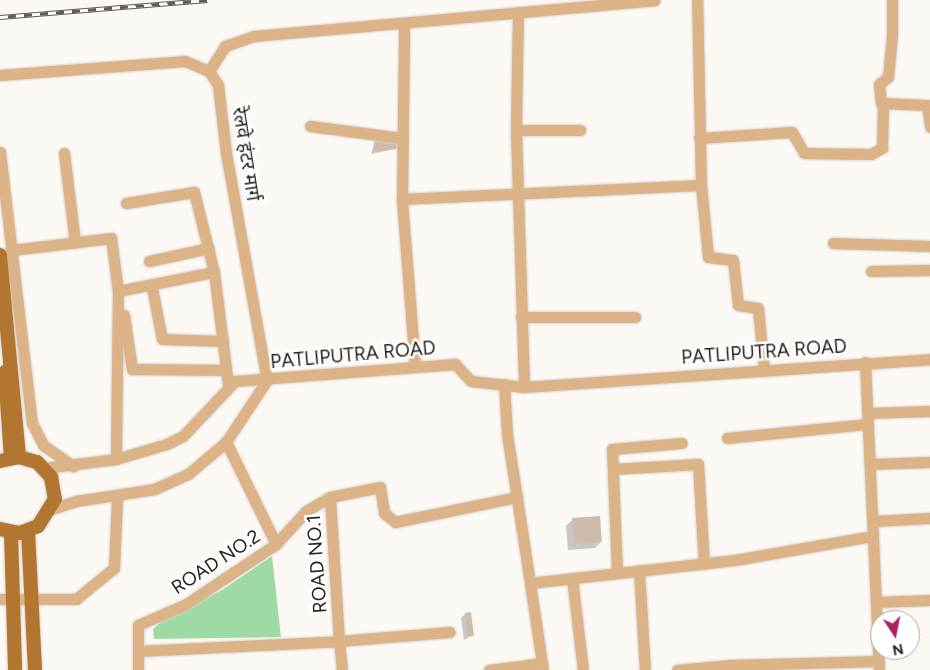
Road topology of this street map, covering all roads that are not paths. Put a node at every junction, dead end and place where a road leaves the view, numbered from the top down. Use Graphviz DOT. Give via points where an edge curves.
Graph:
graph roads {
  1 [pos="654,0"];
  2 [pos="697,0"];
  3 [pos="892,0"];
  4 [pos="518,12"];
  5 [pos="404,23"];
  6 [pos="210,71"];
  7 [pos="0,75"];
  8 [pos="883,105"];
  9 [pos="310,126"];
  10 [pos="930,127"];
  11 [pos="516,130"];
  12 [pos="580,130"];
  13 [pos="401,138"];
  14 [pos="700,138"];
  15 [pos="0,152"];
  16 [pos="64,153"];
  17 [pos="701,185"];
  18 [pos="520,194"];
  19 [pos="402,199"];
  20 [pos="126,203"];
  21 [pos="75,242"];
  22 [pos="833,243"];
  23 [pos="930,246"];
  24 [pos="209,248"];
  25 [pos="6,253"];
  26 [pos="149,261"];
  27 [pos="930,270"];
  28 [pos="871,271"];
  29 [pos="214,272"];
  30 [pos="152,288"];
  31 [pos="118,291"];
  32 [pos="123,308"];
  33 [pos="0,316"];
  34 [pos="521,316"];
  35 [pos="635,317"];
  36 [pos="223,341"];
  37 [pos="930,350"];
  38 [pos="930,359"];
  39 [pos="905,360"];
  40 [pos="865,362"];
  41 [pos="415,366"];
  42 [pos="226,370"];
  43 [pos="764,370"];
  44 [pos="267,380"];
  45 [pos="504,384"];
  46 [pos="228,385"];
  47 [pos="524,387"];
  48 [pos="930,411"];
  49 [pos="868,419"];
  50 [pos="14,424"];
  51 [pos="727,438"];
  52 [pos="226,442"];
  53 [pos="682,443"];
  54 [pos="54,451"];
  55 [pos="10,458"];
  56 [pos="116,459"];
  57 [pos="930,462"];
  58 [pos="870,464"];
  59 [pos="73,466"];
  60 [pos="44,468"];
  61 [pos="613,469"];
  62 [pos="517,497"];
  63 [pos="117,498"];
  64 [pos="330,498"];
  65 [pos="52,510"];
  66 [pos="930,518"];
  67 [pos="873,521"];
  68 [pos="6,531"];
  69 [pos="28,531"];
  70 [pos="874,536"];
  71 [pos="276,544"];
  72 [pos="704,564"];
  73 [pos="639,570"];
  74 [pos="617,573"];
  75 [pos="572,578"];
  76 [pos="530,583"];
  77 [pos="0,599"];
  78 [pos="16,599"];
  79 [pos="33,599"];
  80 [pos="930,600"];
  81 [pos="876,602"];
  82 [pos="450,632"];
  83 [pos="339,641"];
  84 [pos="138,651"];
  85 [pos="879,666"];
  86 [pos="542,667"];
  87 [pos="730,668"];
  88 [pos="15,670"];
  89 [pos="35,670"];
  90 [pos="138,670"];
  91 [pos="342,670"];
  92 [pos="489,670"];
  93 [pos="583,670"];
  94 [pos="645,670"];
  95 [pos="677,670"];
  1 -- 4 [label="street"];
  2 -- 14 [label="street"];
  3 -- 8 [label="street" via="888,77 879,86"];
  4 -- 5 [label="street"];
  4 -- 11 [label="street"];
  5 -- 6 [label="street" via="236,40 225,46"];
  5 -- 13 [label="street"];
  6 -- 7 [label="street" via="185,61"];
  6 -- 44 [label="street, रेलवे हंटर मार्ग" via="218,84 226,152"];
  8 -- 10 [label="street" via="927,105"];
  8 -- 14 [label="street" via="882,148 871,154 804,153 792,132"];
  9 -- 13 [label="street"];
  11 -- 12 [label="street"];
  11 -- 18 [label="street"];
  13 -- 19 [label="street"];
  14 -- 17 [label="street"];
  15 -- 25 [label="street"];
  16 -- 21 [label="street"];
  17 -- 18 [label="street"];
  17 -- 43 [label="street" via="708,257 733,260 738,306 758,308"];
  18 -- 19 [label="street"];
  18 -- 34 [label="street"];
  19 -- 41 [label="street"];
  20 -- 24 [label="street" via="194,192"];
  21 -- 25 [label="street"];
  21 -- 31 [label="street" via="111,238"];
  22 -- 23 [label="street"];
  24 -- 26 [label="street"];
  24 -- 29 [label="street"];
  25 -- 50 [label="main road"];
  25 -- 54 [label="street" via="35,436"];
  27 -- 28 [label="street"];
  29 -- 30 [label="street"];
  29 -- 36 [label="street"];
  30 -- 31 [label="street"];
  30 -- 36 [label="street" via="162,339"];
  31 -- 56 [label="street"];
  32 -- 42 [label="street" via="132,369"];
  33 -- 50 [label="main road"];
  34 -- 35 [label="street"];
  34 -- 47 [label="street"];
  36 -- 42 [label="street"];
  37 -- 39 [label="street"];
  38 -- 39 [label="street, PATLIPUTRA ROAD"];
  39 -- 40 [label="street, PATLIPUTRA ROAD"];
  40 -- 43 [label="street, PATLIPUTRA ROAD"];
  40 -- 49 [label="street"];
  41 -- 44 [label="street, PATLIPUTRA ROAD"];
  41 -- 45 [label="street, PATLIPUTRA ROAD" via="455,364 471,381"];
  42 -- 46 [label="street"];
  43 -- 47 [label="street, PATLIPUTRA ROAD"];
  44 -- 46 [label="street, PATLIPUTRA ROAD"];
  44 -- 52 [label="street"];
  45 -- 47 [label="street, PATLIPUTRA ROAD"];
  45 -- 62 [label="street"];
  46 -- 56 [label="street" via="183,436"];
  48 -- 49 [label="street"];
  49 -- 51 [label="street"];
  49 -- 58 [label="street"];
  50 -- 55 [label="main road"];
  52 -- 63 [label="street" via="188,474 155,489"];
  52 -- 71 [label="street, ROAD NO.2"];
  53 -- 61 [label="street" via="612,448"];
  54 -- 59 [label="street"];
  54 -- 60 [label="street"];
  55 -- 60 [label="main road"];
  56 -- 59 [label="street"];
  57 -- 58 [label="street"];
  58 -- 67 [label="street"];
  59 -- 60 [label="street"];
  60 -- 65 [label="main road" via="54,488"];
  61 -- 72 [label="street" via="698,464"];
  61 -- 74 [label="street"];
  62 -- 64 [label="street" via="395,522 384,513 380,488"];
  62 -- 76 [label="street"];
  63 -- 65 [label="street" via="76,501"];
  63 -- 79 [label="street" via="114,568 76,600"];
  64 -- 71 [label="street, ROAD NO.1" via="306,511"];
  64 -- 83 [label="street, ROAD NO.1"];
  65 -- 69 [label="main road"];
  66 -- 67 [label="street"];
  67 -- 70 [label="street"];
  68 -- 69 [label="main road"];
  68 -- 78 [label="main road"];
  69 -- 79 [label="main road"];
  70 -- 72 [label="street"];
  70 -- 81 [label="street"];
  71 -- 84 [label="street, ROAD NO.2" via="186,604 138,625"];
  72 -- 73 [label="street"];
  73 -- 74 [label="street"];
  73 -- 94 [label="street"];
  74 -- 75 [label="street"];
  75 -- 76 [label="street"];
  75 -- 93 [label="street"];
  76 -- 86 [label="street"];
  77 -- 78 [label="street"];
  78 -- 79 [label="street"];
  78 -- 88 [label="main road"];
  79 -- 89 [label="main road"];
  80 -- 81 [label="street"];
  81 -- 85 [label="street"];
  82 -- 83 [label="street"];
  83 -- 84 [label="street"];
  83 -- 91 [label="street, ROAD NO.1"];
  84 -- 90 [label="street, ROAD NO.2"];
  85 -- 87 [label="street"];
  86 -- 92 [label="street"];
  87 -- 95 [label="street"];
}
